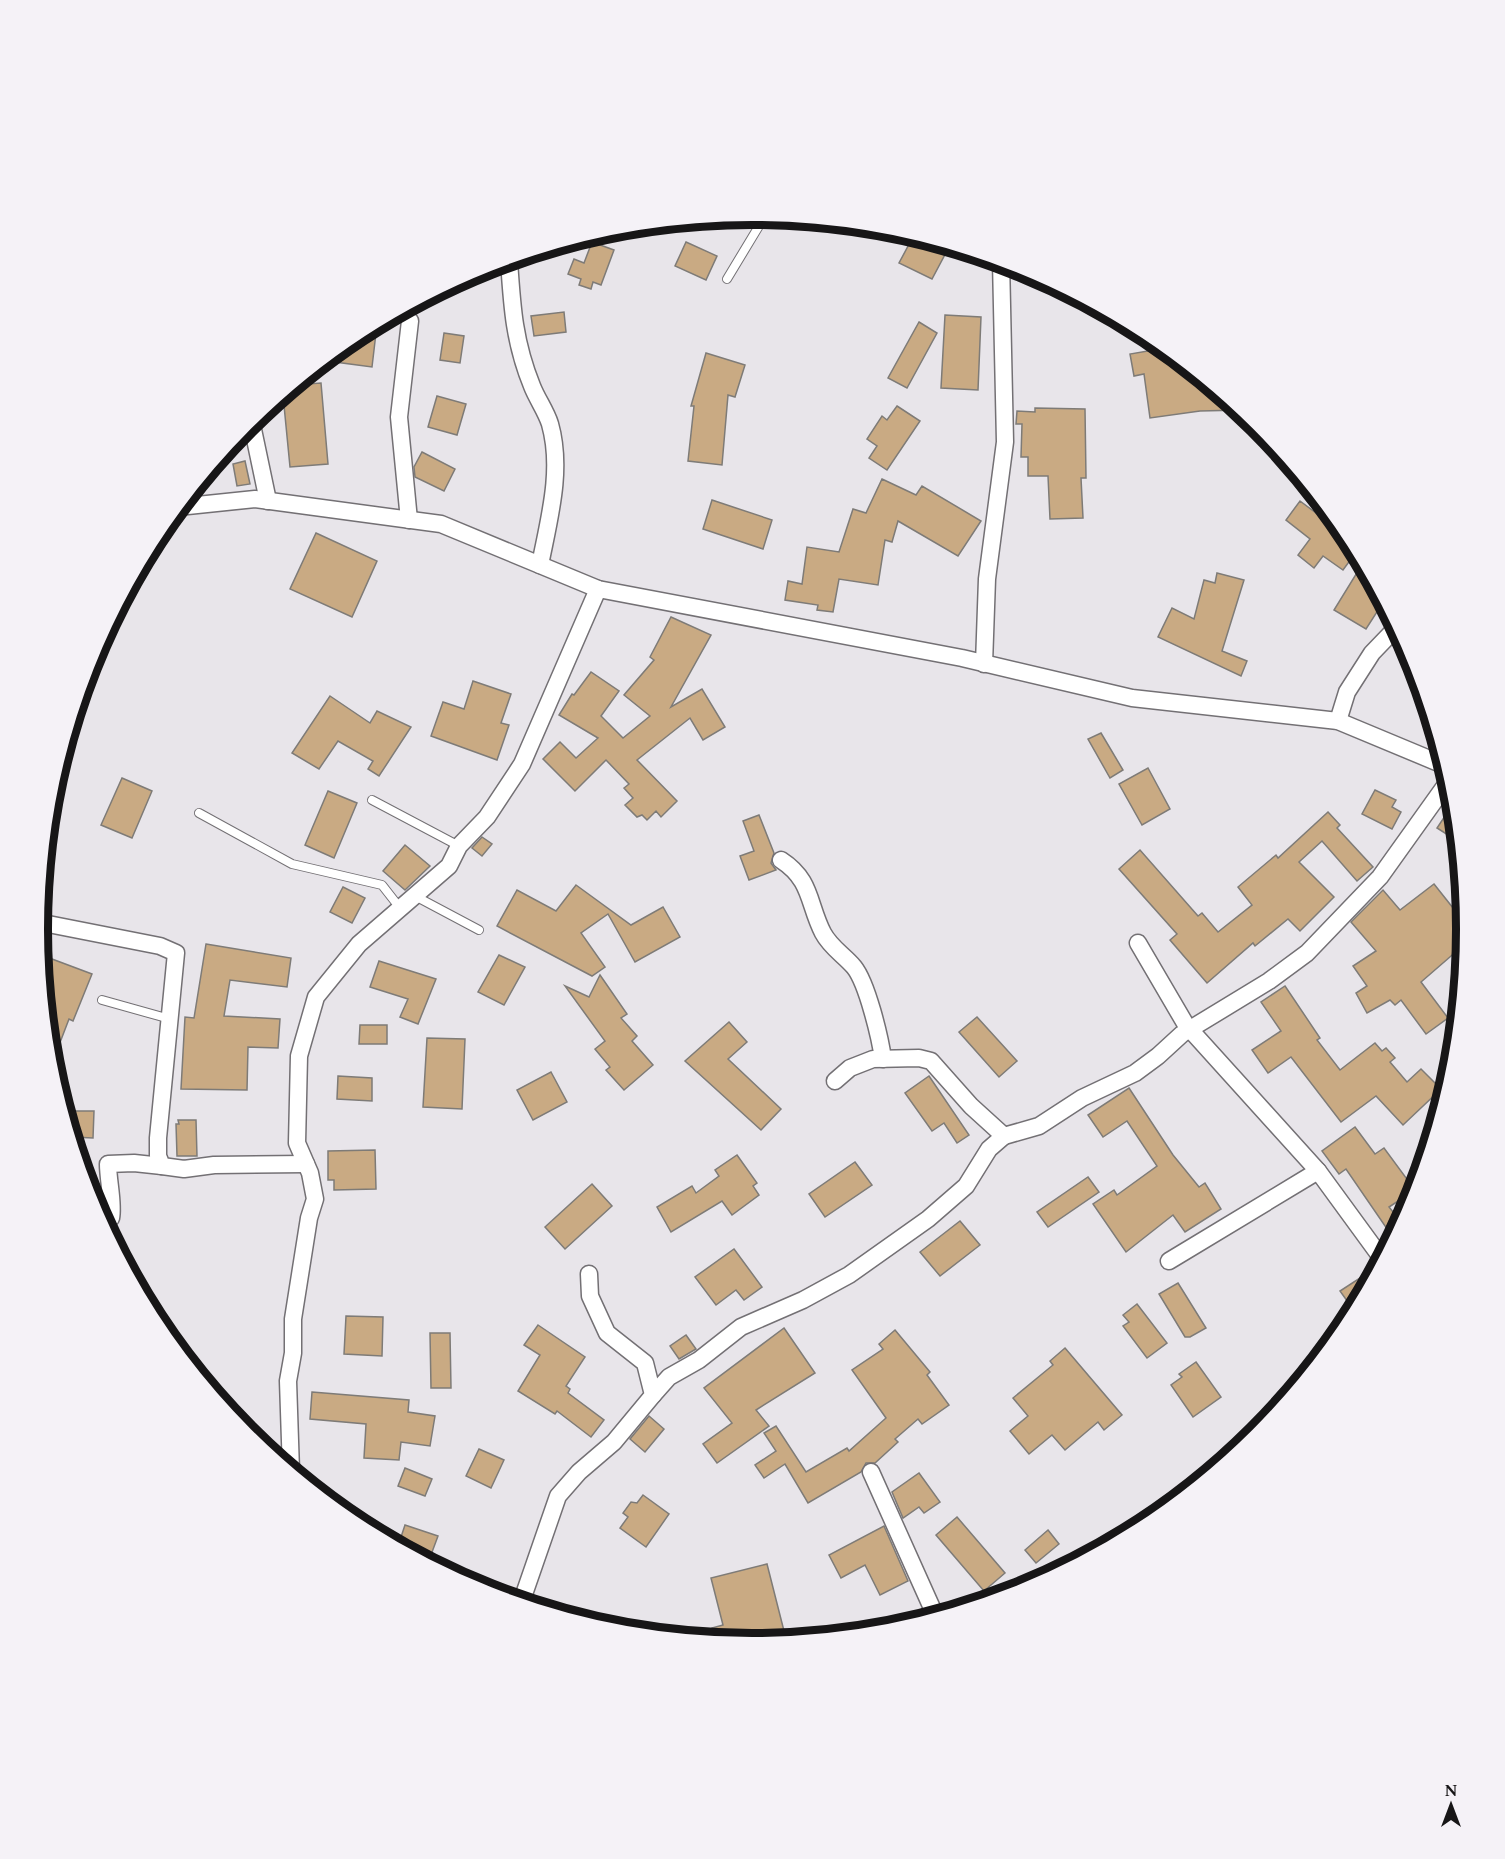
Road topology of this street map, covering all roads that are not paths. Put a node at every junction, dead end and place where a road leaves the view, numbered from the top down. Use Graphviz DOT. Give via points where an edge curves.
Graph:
graph roads {
  1 [pos="759,225"];
  2 [pos="510,269"];
  3 [pos="1000,270"];
  4 [pos="727,279"];
  5 [pos="410,321"];
  6 [pos="253,432"];
  7 [pos="268,501"];
  8 [pos="191,506"];
  9 [pos="409,520"];
  10 [pos="540,565"];
  11 [pos="598,589"];
  12 [pos="1391,633"];
  13 [pos="984,664"];
  14 [pos="1338,721"];
  15 [pos="1436,762"];
  16 [pos="1442,790"];
  17 [pos="372,800"];
  18 [pos="199,813"];
  19 [pos="459,846"];
  20 [pos="781,860"];
  21 [pos="414,896"];
  22 [pos="400,908"];
  23 [pos="48,924"];
  24 [pos="479,930"];
  25 [pos="1138,943"];
  26 [pos="102,999"];
  27 [pos="170,1019"];
  28 [pos="1192,1029"];
  29 [pos="883,1059"];
  30 [pos="835,1081"];
  31 [pos="1004,1136"];
  32 [pos="306,1164"];
  33 [pos="162,1166"];
  34 [pos="1318,1172"];
  35 [pos="111,1218"];
  36 [pos="1378,1253"];
  37 [pos="1169,1261"];
  38 [pos="589,1274"];
  39 [pos="653,1395"];
  40 [pos="291,1461"];
  41 [pos="871,1472"];
  42 [pos="523,1596"];
  43 [pos="933,1610"];
  1 -- 4 [label="lane"];
  2 -- 10 [label="street" via="513,324 531,386 550,423 555,464 554,499"];
  3 -- 13 [label="street" via="1005,442 987,579"];
  5 -- 9 [label="street" via="399,417"];
  6 -- 7 [label="street"];
  7 -- 8 [label="street"];
  7 -- 9 [label="street"];
  9 -- 10 [label="street" via="441,524"];
  10 -- 11 [label="street"];
  11 -- 13 [label="street"];
  11 -- 19 [label="street" via="522,764 487,817"];
  12 -- 14 [label="street" via="1372,653 1347,692"];
  13 -- 14 [label="street" via="1132,698"];
  14 -- 15 [label="street"];
  16 -- 28 [label="street" via="1380,877 1307,953"];
  17 -- 19 [label="lane"];
  18 -- 22 [label="lane" via="292,864 382,885"];
  19 -- 21 [label="street" via="448,866"];
  20 -- 29 [label="street" via="795,869 805,885 829,943 860,977"];
  21 -- 22 [label="street"];
  21 -- 24 [label="lane"];
  22 -- 32 [label="street" via="359,944 316,997 299,1056 297,1143"];
  23 -- 27 [label="street" via="159,946 176,953"];
  25 -- 28 [label="street" via="1171,1002"];
  26 -- 27 [label="lane"];
  27 -- 33 [label="street" via="158,1138"];
  28 -- 31 [label="street" via="1135,1073 1082,1098 1039,1126"];
  28 -- 34 [label="street"];
  29 -- 30 [label="street" via="859,1064"];
  29 -- 31 [label="street" via="931,1061"];
  31 -- 39 [label="street" via="988,1149 966,1186 928,1219 849,1275 741,1327 699,1360 669,1377"];
  32 -- 33 [label="street" via="184,1169"];
  32 -- 40 [label="street" via="315,1199 293,1319 288,1381"];
  33 -- 35 [label="street" via="108,1164"];
  34 -- 36 [label="street"];
  34 -- 37 [label="street"];
  38 -- 39 [label="street" via="590,1296 607,1333 645,1363"];
  39 -- 42 [label="street" via="614,1442 558,1496"];
  41 -- 43 [label="street"];
}
